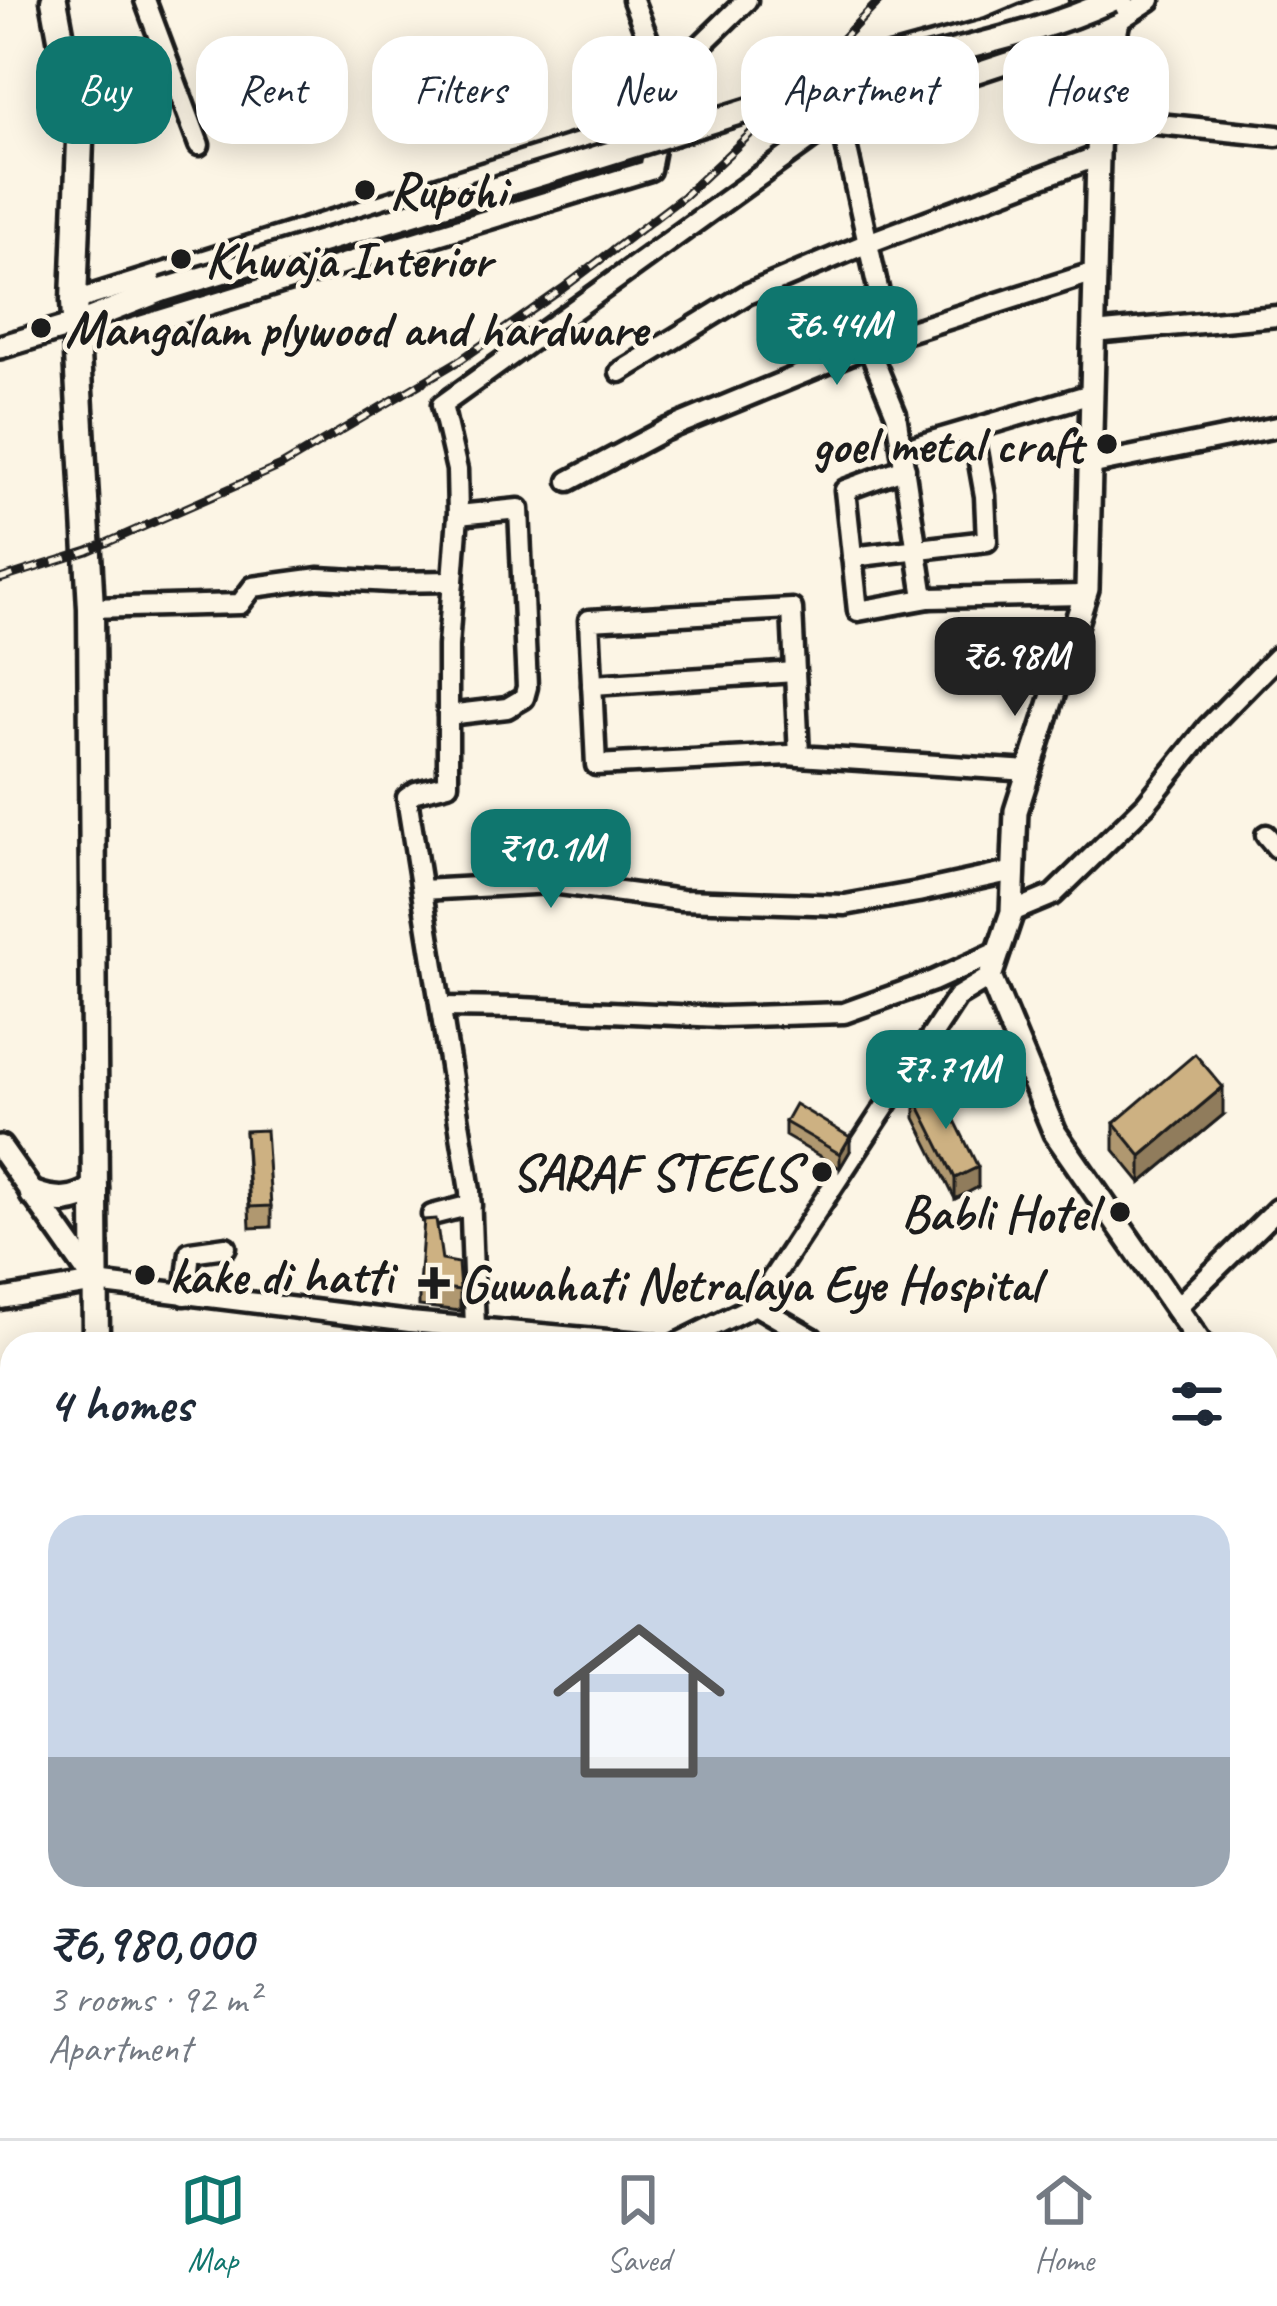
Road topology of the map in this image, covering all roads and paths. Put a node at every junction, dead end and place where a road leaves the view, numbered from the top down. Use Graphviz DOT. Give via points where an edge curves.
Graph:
graph roads {
  1 [pos="54,0"];
  2 [pos="145,0"];
  3 [pos="633,0"];
  4 [pos="747,0"];
  5 [pos="1058,0"];
  6 [pos="1150,0"];
  7 [pos="1028,5"];
  8 [pos="1117,7"];
  9 [pos="647,36"];
  10 [pos="710,36"];
  11 [pos="960,36"];
  12 [pos="979,72"];
  13 [pos="1169,125"];
  14 [pos="1277,136"];
  15 [pos="576,144"];
  16 [pos="655,144"];
  17 [pos="804,144"];
  18 [pos="846,144"];
  19 [pos="1098,144"];
  20 [pos="199,145"];
  21 [pos="1098,156"];
  22 [pos="868,243"];
  23 [pos="1095,272"];
  24 [pos="1277,316"];
  25 [pos="76,323"];
  26 [pos="1093,333"];
  27 [pos="889,338"];
  28 [pos="868,346"];
  29 [pos="0,347"];
  30 [pos="620,372"];
  31 [pos="1091,394"];
  32 [pos="1277,427"];
  33 [pos="974,429"];
  34 [pos="903,459"];
  35 [pos="1089,464"];
  36 [pos="569,481"];
  37 [pos="458,515"];
  38 [pos="918,550"];
  39 [pos="852,557"];
  40 [pos="453,581"];
  41 [pos="1084,595"];
  42 [pos="929,598"];
  43 [pos="91,608"];
  44 [pos="1277,657"];
  45 [pos="795,672"];
  46 [pos="592,685"];
  47 [pos="448,716"];
  48 [pos="799,756"];
  49 [pos="1028,771"];
  50 [pos="1014,871"];
  51 [pos="422,890"];
  52 [pos="1012,912"];
  53 [pos="999,951"];
  54 [pos="990,976"];
  55 [pos="442,1007"];
  56 [pos="0,1147"];
  57 [pos="95,1189"];
  58 [pos="33,1194"];
  59 [pos="471,1205"];
  60 [pos="1277,1208"];
  61 [pos="432,1215"];
  62 [pos="226,1247"];
  63 [pos="96,1283"];
  64 [pos="185,1294"];
  65 [pos="0,1299"];
  66 [pos="755,1305"];
  67 [pos="1175,1309"];
  68 [pos="475,1328"];
  69 [pos="96,1332"];
  70 [pos="416,1332"];
  71 [pos="444,1332"];
  72 [pos="512,1332"];
  73 [pos="700,1332"];
  74 [pos="802,1332"];
  75 [pos="1192,1332"];
  1 -- 25 [label="main road" via="80,141"];
  2 -- 20 [label="street"];
  3 -- 9 [label="street"];
  4 -- 10 [label="street"];
  5 -- 7 [label="street"];
  6 -- 8 [label="street"];
  7 -- 11 [label="street"];
  8 -- 12 [label="street" via="1082,38"];
  8 -- 25 [label="street, bridge" via="870,72"];
  13 -- 14 [label="street"];
  15 -- 25 [label="street"];
  16 -- 25 [label="street" via="650,170"];
  17 -- 37 [label="street" via="442,405"];
  18 -- 22 [label="street"];
  19 -- 21 [label="street"];
  21 -- 22 [label="street"];
  21 -- 23 [label="street"];
  22 -- 27 [label="street"];
  22 -- 30 [label="street" via="747,295"];
  23 -- 26 [label="street"];
  23 -- 27 [label="street"];
  24 -- 26 [label="street"];
  25 -- 29 [label="street"];
  25 -- 43 [label="main road"];
  26 -- 31 [label="street"];
  27 -- 28 [label="street"];
  28 -- 34 [label="street" via="896,414"];
  28 -- 36 [label="street" via="663,430"];
  31 -- 33 [label="street"];
  31 -- 35 [label="street"];
  32 -- 35 [label="street"];
  33 -- 34 [label="street"];
  33 -- 38 [label="street" via="987,541"];
  34 -- 38 [label="street"];
  34 -- 39 [label="street" via="845,490"];
  35 -- 41 [label="street"];
  37 -- 40 [label="street"];
  37 -- 47 [label="street" via="519,509 527,687 508,708"];
  38 -- 39 [label="street"];
  38 -- 42 [label="street"];
  39 -- 42 [label="street" via="858,611"];
  40 -- 43 [label="street" via="319,578 253,587 240,604"];
  40 -- 47 [label="street"];
  41 -- 42 [label="street"];
  41 -- 49 [label="street"];
  43 -- 57 [label="main road"];
  44 -- 52 [label="street" via="1053,895"];
  45 -- 46 [label="street"];
  45 -- 46 [label="street" via="792,609 589,620"];
  45 -- 48 [label="street"];
  46 -- 48 [label="street" via="596,765"];
  47 -- 51 [label="street" via="448,784 407,798"];
  48 -- 49 [label="street"];
  49 -- 50 [label="street" via="1016,811"];
  50 -- 51 [label="street" via="845,905 681,900 552,884"];
  50 -- 52 [label="street"];
  51 -- 55 [label="street"];
  52 -- 53 [label="street"];
  53 -- 54 [label="street"];
  53 -- 55 [label="street" via="844,1013"];
  54 -- 66 [label="street" via="958,997"];
  54 -- 67 [label="street" via="1055,1133"];
  55 -- 59 [label="street"];
  56 -- 58 [label="street"];
  57 -- 58 [label="main road" via="60,1202"];
  57 -- 63 [label="main road"];
  58 -- 63 [label="street"];
  59 -- 61 [label="street"];
  59 -- 68 [label="street"];
  60 -- 67 [label="street"];
  62 -- 64 [label="street" via="190,1252"];
  63 -- 64 [label="street"];
  63 -- 65 [label="street"];
  63 -- 69 [label="main road"];
  64 -- 70 [label="street"];
  66 -- 73 [label="street"];
  66 -- 74 [label="street"];
  67 -- 75 [label="street"];
  68 -- 71 [label="street"];
  68 -- 72 [label="street"];
}
